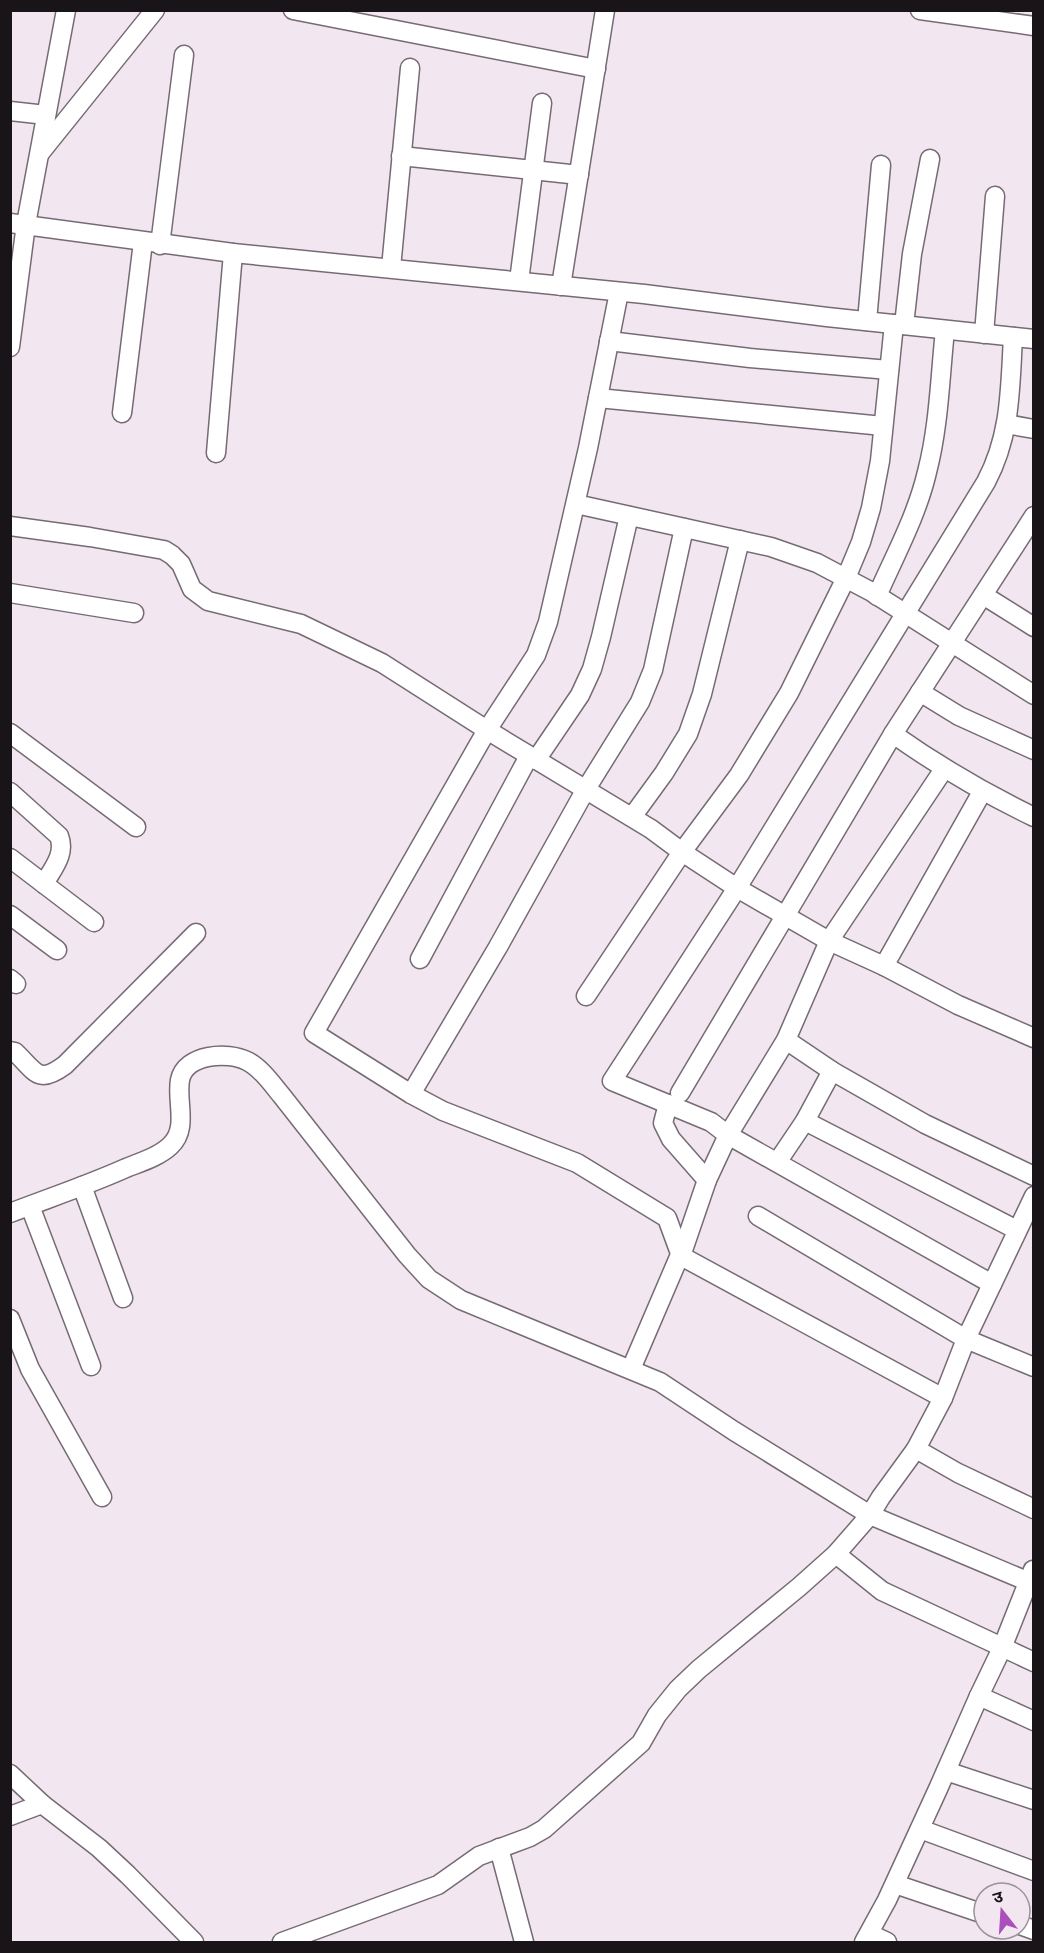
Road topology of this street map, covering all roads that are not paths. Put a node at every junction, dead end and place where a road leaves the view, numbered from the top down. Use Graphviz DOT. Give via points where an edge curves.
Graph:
graph roads {
  1 [pos="66,10"];
  2 [pos="154,10"];
  3 [pos="293,10"];
  4 [pos="605,10"];
  5 [pos="920,10"];
  6 [pos="1034,26"];
  7 [pos="184,55"];
  8 [pos="410,68"];
  9 [pos="596,69"];
  10 [pos="542,103"];
  11 [pos="10,111"];
  12 [pos="46,115"];
  13 [pos="39,154"];
  14 [pos="401,156"];
  15 [pos="930,159"];
  16 [pos="881,165"];
  17 [pos="534,169"];
  18 [pos="579,175"];
  19 [pos="994,196"];
  20 [pos="19,224"];
  21 [pos="152,243"];
  22 [pos="233,253"];
  23 [pos="391,268"];
  24 [pos="519,281"];
  25 [pos="561,286"];
  26 [pos="619,292"];
  27 [pos="867,321"];
  28 [pos="899,325"];
  29 [pos="945,330"];
  30 [pos="984,334"];
  31 [pos="1013,337"];
  32 [pos="11,338"];
  33 [pos="1034,339"];
  34 [pos="609,341"];
  35 [pos="889,370"];
  36 [pos="598,398"];
  37 [pos="122,413"];
  38 [pos="1006,424"];
  39 [pos="883,426"];
  40 [pos="1034,429"];
  41 [pos="216,453"];
  42 [pos="576,504"];
  43 [pos="629,516"];
  44 [pos="1034,516"];
  45 [pos="10,526"];
  46 [pos="684,528"];
  47 [pos="740,540"];
  48 [pos="846,578"];
  49 [pos="10,593"];
  50 [pos="983,595"];
  51 [pos="877,596"];
  52 [pos="134,613"];
  53 [pos="905,614"];
  54 [pos="1034,627"];
  55 [pos="952,644"];
  56 [pos="920,692"];
  57 [pos="1034,694"];
  58 [pos="487,730"];
  59 [pos="10,733"];
  60 [pos="893,734"];
  61 [pos="1034,750"];
  62 [pos="532,758"];
  63 [pos="944,769"];
  64 [pos="586,789"];
  65 [pos="10,792"];
  66 [pos="982,792"];
  67 [pos="632,817"];
  68 [pos="1034,817"];
  69 [pos="136,827"];
  70 [pos="682,852"];
  71 [pos="10,858"];
  72 [pos="44,884"];
  73 [pos="737,888"];
  74 [pos="10,915"];
  75 [pos="786,915"];
  76 [pos="94,922"];
  77 [pos="196,933"];
  78 [pos="829,941"];
  79 [pos="57,950"];
  80 [pos="420,959"];
  81 [pos="884,966"];
  82 [pos="586,996"];
  83 [pos="1034,1038"];
  84 [pos="786,1040"];
  85 [pos="10,1051"];
  86 [pos="832,1071"];
  87 [pos="411,1094"];
  88 [pos="674,1099"];
  89 [pos="805,1121"];
  90 [pos="728,1135"];
  91 [pos="778,1161"];
  92 [pos="1034,1176"];
  93 [pos="707,1180"];
  94 [pos="82,1186"];
  95 [pos="1034,1196"];
  96 [pos="30,1206"];
  97 [pos="10,1213"];
  98 [pos="758,1216"];
  99 [pos="1017,1230"];
  100 [pos="681,1256"];
  101 [pos="992,1284"];
  102 [pos="123,1298"];
  103 [pos="10,1319"];
  104 [pos="966,1339"];
  105 [pos="91,1366"];
  106 [pos="1034,1367"];
  107 [pos="631,1369"];
  108 [pos="943,1398"];
  109 [pos="916,1449"];
  110 [pos="102,1497"];
  111 [pos="1034,1509"];
  112 [pos="870,1515"];
  113 [pos="836,1554"];
  114 [pos="1032,1578"];
  115 [pos="1002,1648"];
  116 [pos="1034,1662"];
  117 [pos="979,1696"];
  118 [pos="1034,1721"];
  119 [pos="946,1771"];
  120 [pos="10,1774"];
  121 [pos="1034,1800"];
  122 [pos="42,1804"];
  123 [pos="10,1815"];
  124 [pos="920,1829"];
  125 [pos="499,1848"];
  126 [pos="1034,1871"];
  127 [pos="895,1884"];
  128 [pos="972,1910"];
  129 [pos="867,1938"];
  130 [pos="194,1942"];
  131 [pos="282,1942"];
  132 [pos="524,1942"];
  133 [pos="887,1942"];
  1 -- 12 [label="street"];
  2 -- 13 [label="street"];
  3 -- 9 [label="street"];
  4 -- 9 [label="street"];
  5 -- 6 [label="street"];
  7 -- 21 [label="street"];
  8 -- 14 [label="street"];
  9 -- 18 [label="street"];
  10 -- 17 [label="street"];
  11 -- 12 [label="street"];
  12 -- 13 [label="street"];
  13 -- 20 [label="street"];
  14 -- 17 [label="street"];
  14 -- 23 [label="street"];
  15 -- 28 [label="street"];
  16 -- 27 [label="street"];
  17 -- 18 [label="street"];
  17 -- 24 [label="street"];
  18 -- 25 [label="street"];
  19 -- 30 [label="street"];
  20 -- 21 [label="street"];
  20 -- 32 [label="street"];
  21 -- 22 [label="street"];
  21 -- 37 [label="street"];
  22 -- 23 [label="street"];
  22 -- 41 [label="street"];
  23 -- 24 [label="street"];
  24 -- 25 [label="street"];
  25 -- 26 [label="street"];
  26 -- 27 [label="street"];
  26 -- 34 [label="street"];
  27 -- 28 [label="street"];
  28 -- 29 [label="street"];
  28 -- 35 [label="street"];
  29 -- 30 [label="street"];
  29 -- 51 [label="street" via="927,472 917,505"];
  30 -- 31 [label="street"];
  31 -- 33 [label="street"];
  31 -- 38 [label="street"];
  34 -- 35 [label="street"];
  34 -- 36 [label="street"];
  35 -- 39 [label="street"];
  36 -- 39 [label="street"];
  36 -- 42 [label="street"];
  38 -- 40 [label="street"];
  38 -- 53 [label="street" via="996,464"];
  39 -- 48 [label="street" via="871,508"];
  42 -- 43 [label="street"];
  42 -- 58 [label="street" via="548,622 536,655"];
  43 -- 46 [label="street"];
  43 -- 62 [label="street" via="591,669 580,695"];
  44 -- 50 [label="street"];
  45 -- 58 [label="street" via="164,550 181,564 192,589 208,601 301,624 382,663"];
  46 -- 47 [label="street"];
  46 -- 64 [label="street" via="650,678 624,731"];
  47 -- 48 [label="street" via="808,560"];
  47 -- 67 [label="street" via="702,694 687,734"];
  48 -- 51 [label="street"];
  48 -- 70 [label="street" via="789,693 746,765"];
  49 -- 52 [label="street"];
  50 -- 54 [label="street"];
  50 -- 55 [label="street"];
  51 -- 53 [label="street"];
  53 -- 55 [label="street"];
  53 -- 73 [label="street"];
  55 -- 56 [label="street"];
  55 -- 57 [label="street"];
  56 -- 60 [label="street"];
  56 -- 61 [label="street" via="976,724"];
  58 -- 62 [label="street"];
  58 -- 87 [label="street" via="314,1033"];
  59 -- 69 [label="street"];
  60 -- 63 [label="street"];
  60 -- 75 [label="street"];
  62 -- 64 [label="street"];
  62 -- 80 [label="street"];
  63 -- 66 [label="street"];
  63 -- 78 [label="street"];
  64 -- 67 [label="street"];
  64 -- 87 [label="street"];
  65 -- 72 [label="street" via="59,836 62,853"];
  66 -- 68 [label="street"];
  66 -- 81 [label="street"];
  67 -- 70 [label="street"];
  70 -- 73 [label="street"];
  70 -- 82 [label="street"];
  71 -- 72 [label="street"];
  72 -- 76 [label="street"];
  73 -- 75 [label="street"];
  73 -- 88 [label="street" via="612,1081"];
  74 -- 79 [label="street"];
  75 -- 78 [label="street"];
  75 -- 88 [label="street"];
  77 -- 85 [label="street" via="54,1073 38,1074"];
  78 -- 81 [label="street"];
  78 -- 84 [label="street"];
  81 -- 83 [label="street" via="958,1005"];
  84 -- 86 [label="street"];
  84 -- 90 [label="street"];
  86 -- 89 [label="street"];
  86 -- 92 [label="street" via="925,1124"];
  87 -- 100 [label="street" via="443,1111 577,1163 667,1218"];
  88 -- 90 [label="street"];
  88 -- 93 [label="street" via="663,1123"];
  89 -- 91 [label="street"];
  89 -- 99 [label="street"];
  90 -- 91 [label="street"];
  90 -- 93 [label="street"];
  91 -- 101 [label="street"];
  93 -- 100 [label="street"];
  94 -- 96 [label="street"];
  94 -- 102 [label="street"];
  94 -- 107 [label="street" via="161,1153 173,1144 179,1132 180,1079 186,1067 217,1055 247,1060 282,1096 429,1279 461,1300"];
  95 -- 99 [label="street"];
  96 -- 97 [label="street"];
  96 -- 105 [label="street"];
  98 -- 104 [label="street"];
  99 -- 101 [label="street"];
  100 -- 107 [label="street"];
  100 -- 108 [label="street"];
  101 -- 104 [label="street"];
  103 -- 110 [label="street" via="30,1369"];
  104 -- 106 [label="street"];
  104 -- 108 [label="street"];
  107 -- 112 [label="street" via="660,1382"];
  108 -- 109 [label="street"];
  109 -- 111 [label="street"];
  109 -- 112 [label="street"];
  112 -- 113 [label="street"];
  112 -- 114 [label="street"];
  113 -- 115 [label="street" via="882,1591"];
  113 -- 125 [label="street" via="685,1683 657,1714 641,1743 563,1813 530,1837"];
  114 -- 115 [label="street"];
  115 -- 116 [label="street"];
  115 -- 117 [label="street"];
  117 -- 118 [label="street"];
  117 -- 119 [label="street"];
  119 -- 121 [label="street"];
  119 -- 124 [label="street"];
  120 -- 122 [label="street"];
  122 -- 123 [label="street"];
  122 -- 130 [label="street" via="99,1848"];
  124 -- 126 [label="street"];
  124 -- 127 [label="street"];
  125 -- 131 [label="street" via="478,1856 438,1885"];
  125 -- 132 [label="street"];
  127 -- 128 [label="street"];
  127 -- 129 [label="street"];
  129 -- 133 [label="street"];
}
